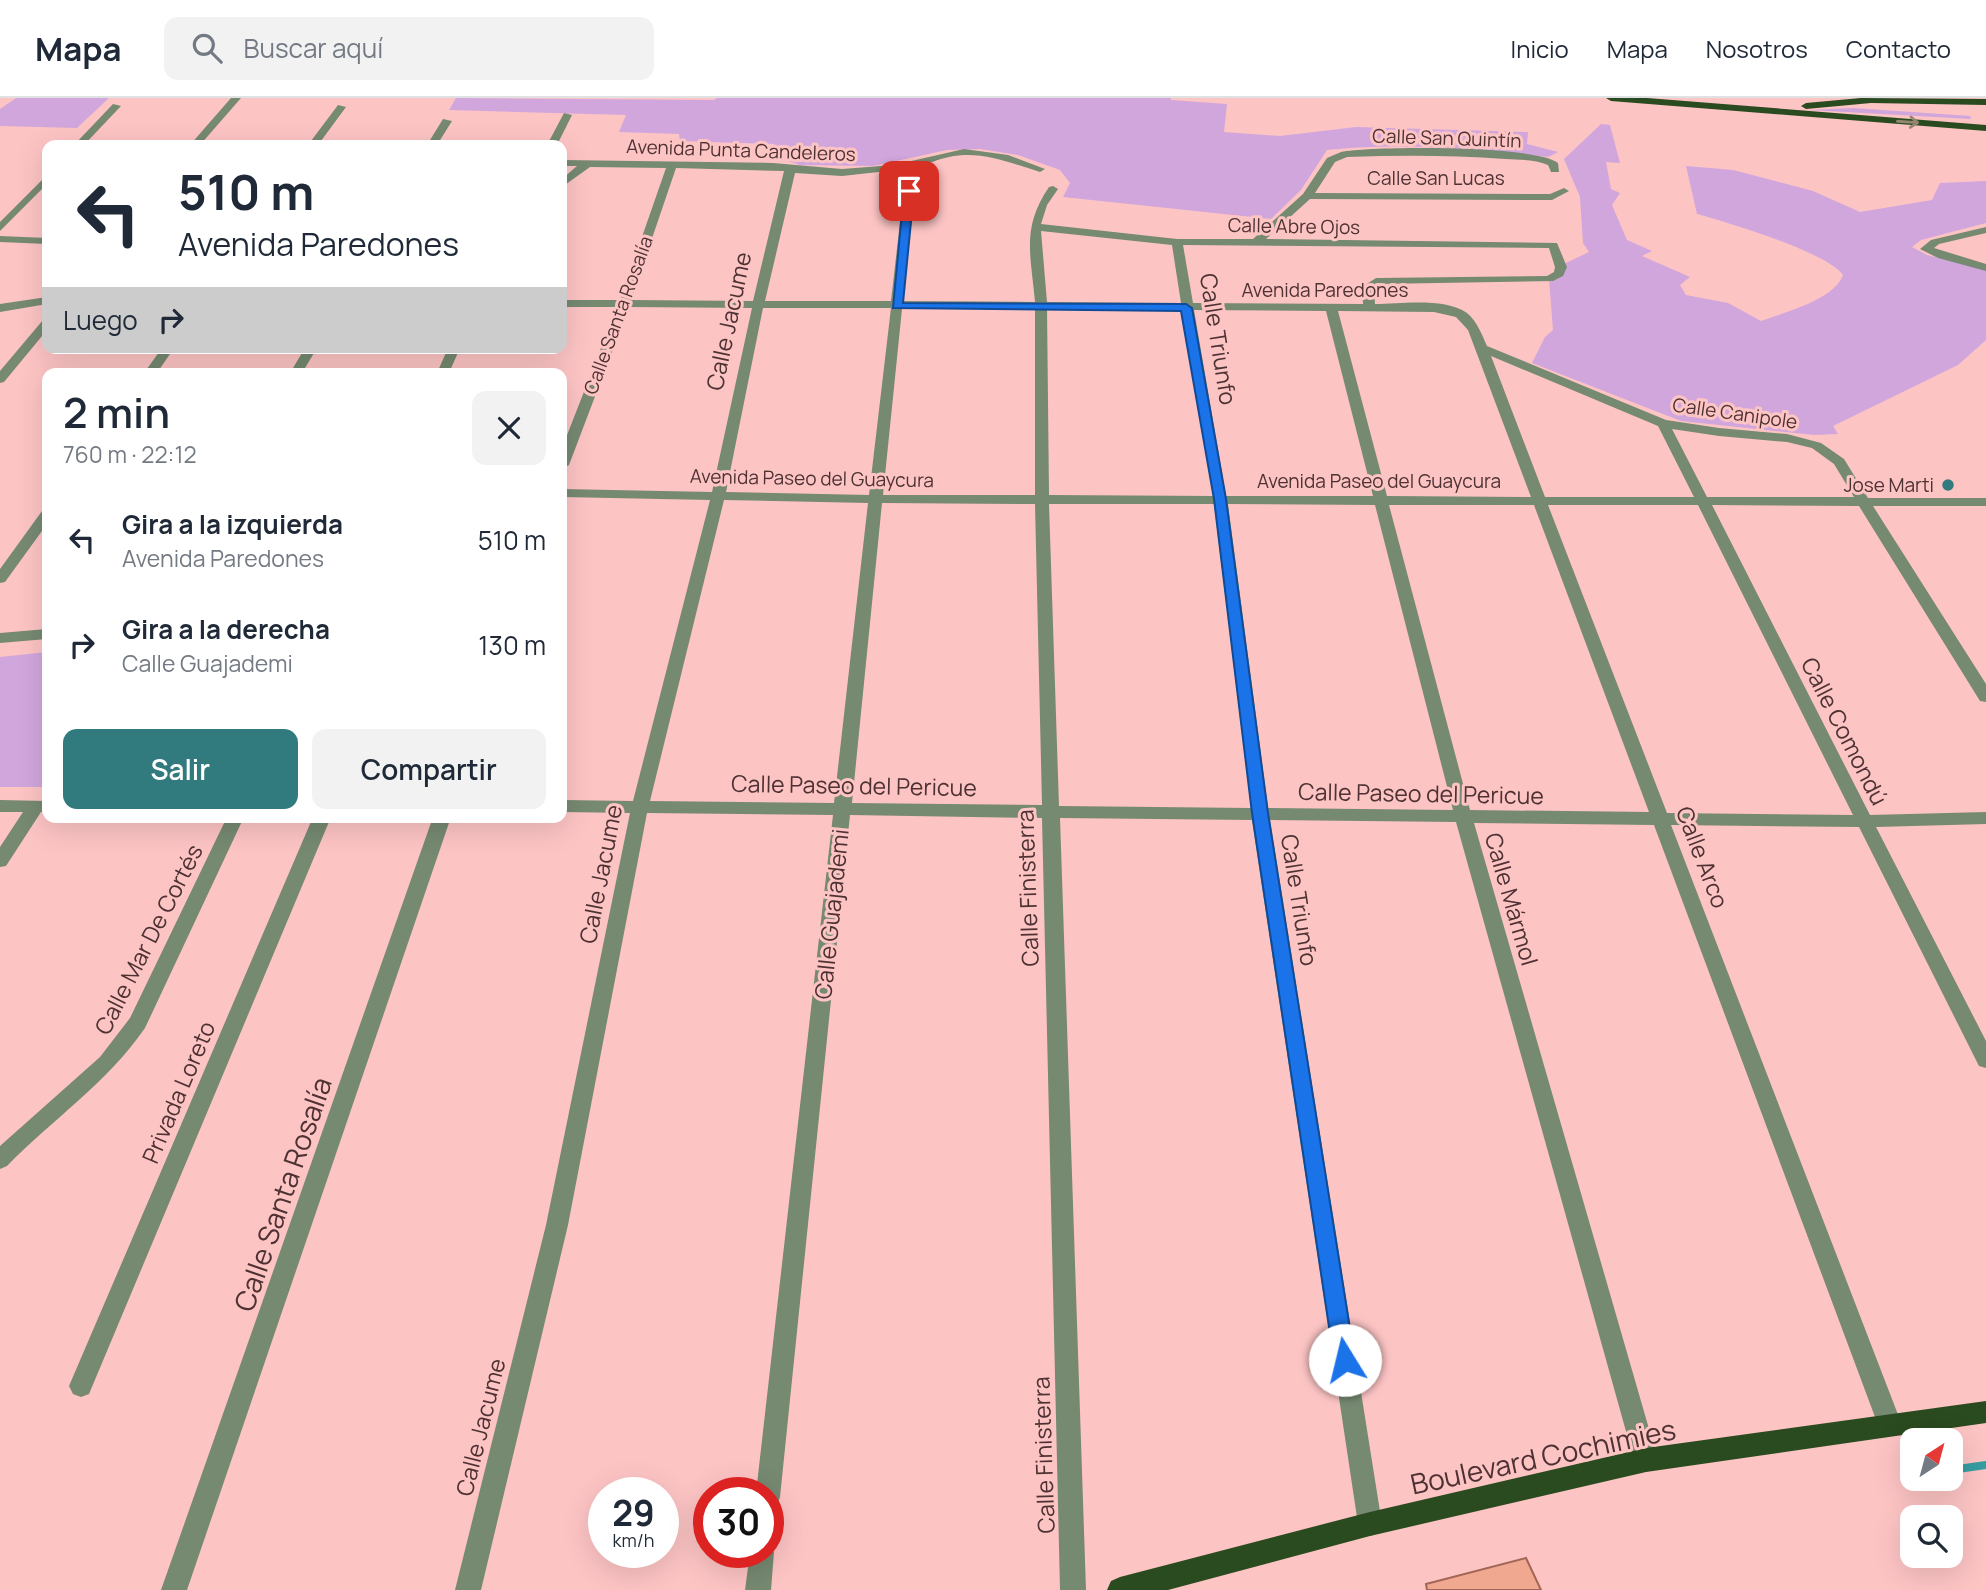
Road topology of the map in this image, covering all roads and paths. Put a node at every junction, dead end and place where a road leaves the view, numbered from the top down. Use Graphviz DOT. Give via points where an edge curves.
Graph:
graph roads {
  1 [pos="236,98"];
  2 [pos="1611,98"];
  3 [pos="1673,98"];
  4 [pos="1798,98"];
  5 [pos="1842,103"];
  6 [pos="1986,103"];
  7 [pos="116,106"];
  8 [pos="341,107"];
  9 [pos="1986,113"];
  10 [pos="567,115"];
  11 [pos="447,121"];
  12 [pos="1986,128"];
  13 [pos="84,140"];
  14 [pos="199,140"];
  15 [pos="317,140"];
  16 [pos="435,140"];
  17 [pos="554,140"];
  18 [pos="567,163"];
  19 [pos="588,163"];
  20 [pos="672,164"];
  21 [pos="912,165"];
  22 [pos="1551,165"];
  23 [pos="1040,169"];
  24 [pos="790,170"];
  25 [pos="567,180"];
  26 [pos="42,183"];
  27 [pos="1053,189"];
  28 [pos="1564,191"];
  29 [pos="1307,196"];
  30 [pos="1035,227"];
  31 [pos="0,229"];
  32 [pos="1986,229"];
  33 [pos="0,239"];
  34 [pos="42,241"];
  35 [pos="1178,242"];
  36 [pos="1255,243"];
  37 [pos="1986,268"];
  38 [pos="567,295"];
  39 [pos="42,302"];
  40 [pos="567,303"];
  41 [pos="579,303"];
  42 [pos="624,304"];
  43 [pos="758,305"];
  44 [pos="897,306"];
  45 [pos="1041,307"];
  46 [pos="0,308"];
  47 [pos="1186,308"];
  48 [pos="1331,308"];
  49 [pos="1369,309"];
  50 [pos="1458,312"];
  51 [pos="42,329"];
  52 [pos="1482,348"];
  53 [pos="0,379"];
  54 [pos="1663,423"];
  55 [pos="567,452"];
  56 [pos="567,493"];
  57 [pos="718,497"];
  58 [pos="1042,498"];
  59 [pos="874,499"];
  60 [pos="1220,499"];
  61 [pos="1381,500"];
  62 [pos="1539,500"];
  63 [pos="1702,501"];
  64 [pos="1864,501"];
  65 [pos="1986,502"];
  66 [pos="42,521"];
  67 [pos="0,579"];
  68 [pos="42,634"];
  69 [pos="0,638"];
  70 [pos="1986,697"];
  71 [pos="0,806"];
  72 [pos="42,806"];
  73 [pos="567,806"];
  74 [pos="640,806"];
  75 [pos="842,808"];
  76 [pos="1051,810"];
  77 [pos="1260,813"];
  78 [pos="1463,816"];
  79 [pos="1986,818"];
  80 [pos="1663,819"];
  81 [pos="1864,821"];
  82 [pos="233,823"];
  83 [pos="319,823"];
  84 [pos="440,823"];
  85 [pos="0,861"];
  86 [pos="1986,1060"];
  87 [pos="0,1160"];
  88 [pos="81,1387"];
  89 [pos="1986,1412"];
  90 [pos="1890,1425"];
  91 [pos="1646,1460"];
  92 [pos="770,1477"];
  93 [pos="1370,1524"];
  94 [pos="760,1568"];
  95 [pos="174,1590"];
  96 [pos="468,1590"];
  97 [pos="758,1590"];
  98 [pos="1073,1590"];
  99 [pos="1120,1590"];
  1 -- 14 [label="street"];
  2 -- 12 [label="main road, one-way"];
  3 -- 5 [label="main road" via="1791,106"];
  4 -- 5 [label="main road"];
  5 -- 6 [label="main road"];
  5 -- 9 [label="main road"];
  7 -- 13 [label="street"];
  8 -- 15 [label="street"];
  10 -- 17 [label="street"];
  11 -- 16 [label="street"];
  18 -- 19 [label="street, Avenida Punta Candeleros"];
  19 -- 20 [label="street, Avenida Punta Candeleros"];
  19 -- 25 [label="street"];
  20 -- 24 [label="street, Avenida Punta Candeleros"];
  20 -- 42 [label="street, Calle Santa Rosalía"];
  21 -- 23 [label="street, Avenida Punta Candeleros" via="951,153 979,152 1016,158"];
  21 -- 24 [label="street, Avenida Punta Candeleros" via="847,173"];
  21 -- 44 [label="street, Calle Guajademi"];
  22 -- 29 [label="street, Calle San Quintín" via="1446,151 1345,154 1331,160"];
  24 -- 43 [label="street, Calle Jacume"];
  26 -- 31 [label="street"];
  27 -- 30 [label="street, Calle Finisterra"];
  28 -- 29 [label="street, Calle San Lucas" via="1552,197"];
  29 -- 36 [label="street"];
  30 -- 35 [label="street, Calle Abre Ojos"];
  30 -- 45 [label="street, Calle Finisterra"];
  32 -- 37 [label="street" via="1926,249"];
  33 -- 34 [label="street"];
  35 -- 36 [label="street, Calle Abre Ojos"];
  35 -- 47 [label="street, Calle Triunfo"];
  36 -- 49 [label="street, Calle Abre Ojos" via="1553,245 1561,267 1559,274 1549,279 1376,281 1368,287"];
  38 -- 41 [label="street"];
  39 -- 46 [label="street"];
  40 -- 41 [label="street, Avenida Paredones"];
  41 -- 42 [label="street, Avenida Paredones"];
  42 -- 43 [label="street, Avenida Paredones"];
  42 -- 55 [label="street, Calle Santa Rosalía"];
  43 -- 44 [label="street, Avenida Paredones"];
  43 -- 57 [label="street, Calle Jacume"];
  44 -- 45 [label="street, Avenida Paredones"];
  44 -- 59 [label="street, Calle Guajademi"];
  45 -- 47 [label="street, Avenida Paredones"];
  45 -- 58 [label="street, Calle Finisterra"];
  47 -- 48 [label="street, Avenida Paredones"];
  47 -- 60 [label="street, Calle Triunfo"];
  48 -- 49 [label="street, Avenida Paredones"];
  48 -- 61 [label="street, Calle Mármol"];
  49 -- 50 [label="street, Avenida Paredones"];
  50 -- 52 [label="street, Calle Arco" via="1469,319"];
  51 -- 53 [label="street"];
  52 -- 54 [label="street, Calle Canipole"];
  52 -- 62 [label="street, Calle Arco"];
  54 -- 63 [label="street, Calle Comondú"];
  54 -- 64 [label="street, Calle Canipole" via="1790,439 1825,449"];
  56 -- 57 [label="street, Avenida Paseo del Guaycura"];
  57 -- 59 [label="street, Avenida Paseo del Guaycura"];
  57 -- 74 [label="street, Calle Jacume"];
  58 -- 59 [label="street, Avenida Paseo del Guaycura"];
  58 -- 60 [label="street, Avenida Paseo del Guaycura"];
  58 -- 76 [label="street, Calle Finisterra"];
  59 -- 75 [label="street, Calle Guajademi"];
  60 -- 61 [label="street, Avenida Paseo del Guaycura"];
  60 -- 77 [label="street, Calle Triunfo"];
  61 -- 62 [label="street, Avenida Paseo del Guaycura"];
  61 -- 78 [label="street, Calle Mármol"];
  62 -- 63 [label="street, Avenida Paseo del Guaycura"];
  62 -- 80 [label="street, Calle Arco"];
  63 -- 64 [label="street, Avenida Paseo del Guaycura"];
  63 -- 81 [label="street, Calle Comondú"];
  64 -- 65 [label="street, Avenida Paseo del Guaycura"];
  64 -- 70 [label="street, Calle Canipole"];
  66 -- 67 [label="street"];
  68 -- 69 [label="street"];
  71 -- 72 [label="street"];
  72 -- 85 [label="street"];
  73 -- 74 [label="street, Calle Paseo del Pericue"];
  74 -- 75 [label="street, Calle Paseo del Pericue"];
  74 -- 96 [label="street, Calle Jacume" via="557,1225"];
  75 -- 76 [label="street, Calle Paseo del Pericue"];
  75 -- 92 [label="street, Calle Guajademi"];
  76 -- 77 [label="street, Calle Paseo del Pericue"];
  76 -- 98 [label="street, Calle Finisterra"];
  77 -- 78 [label="street, Calle Paseo del Pericue"];
  77 -- 93 [label="street, Calle Triunfo"];
  78 -- 80 [label="street, Calle Paseo del Pericue"];
  78 -- 91 [label="street, Calle Mármol"];
  79 -- 81 [label="street, Calle Paseo del Pericue"];
  80 -- 81 [label="street, Calle Paseo del Pericue"];
  80 -- 90 [label="street, Calle Arco"];
  81 -- 86 [label="street, Calle Comondú"];
  82 -- 87 [label="street, Calle Mar De Cortés" via="124,1046 97,1076"];
  83 -- 88 [label="street, Privada Loreto"];
  84 -- 95 [label="street, Calle Santa Rosalía"];
  89 -- 90 [label="main road, Boulevard Cochimies"];
  90 -- 91 [label="main road, Boulevard Cochimies"];
  91 -- 93 [label="main road, Boulevard Cochimies"];
  93 -- 99 [label="main road, Boulevard Cochimies"];
  94 -- 97 [label="street"];
}
